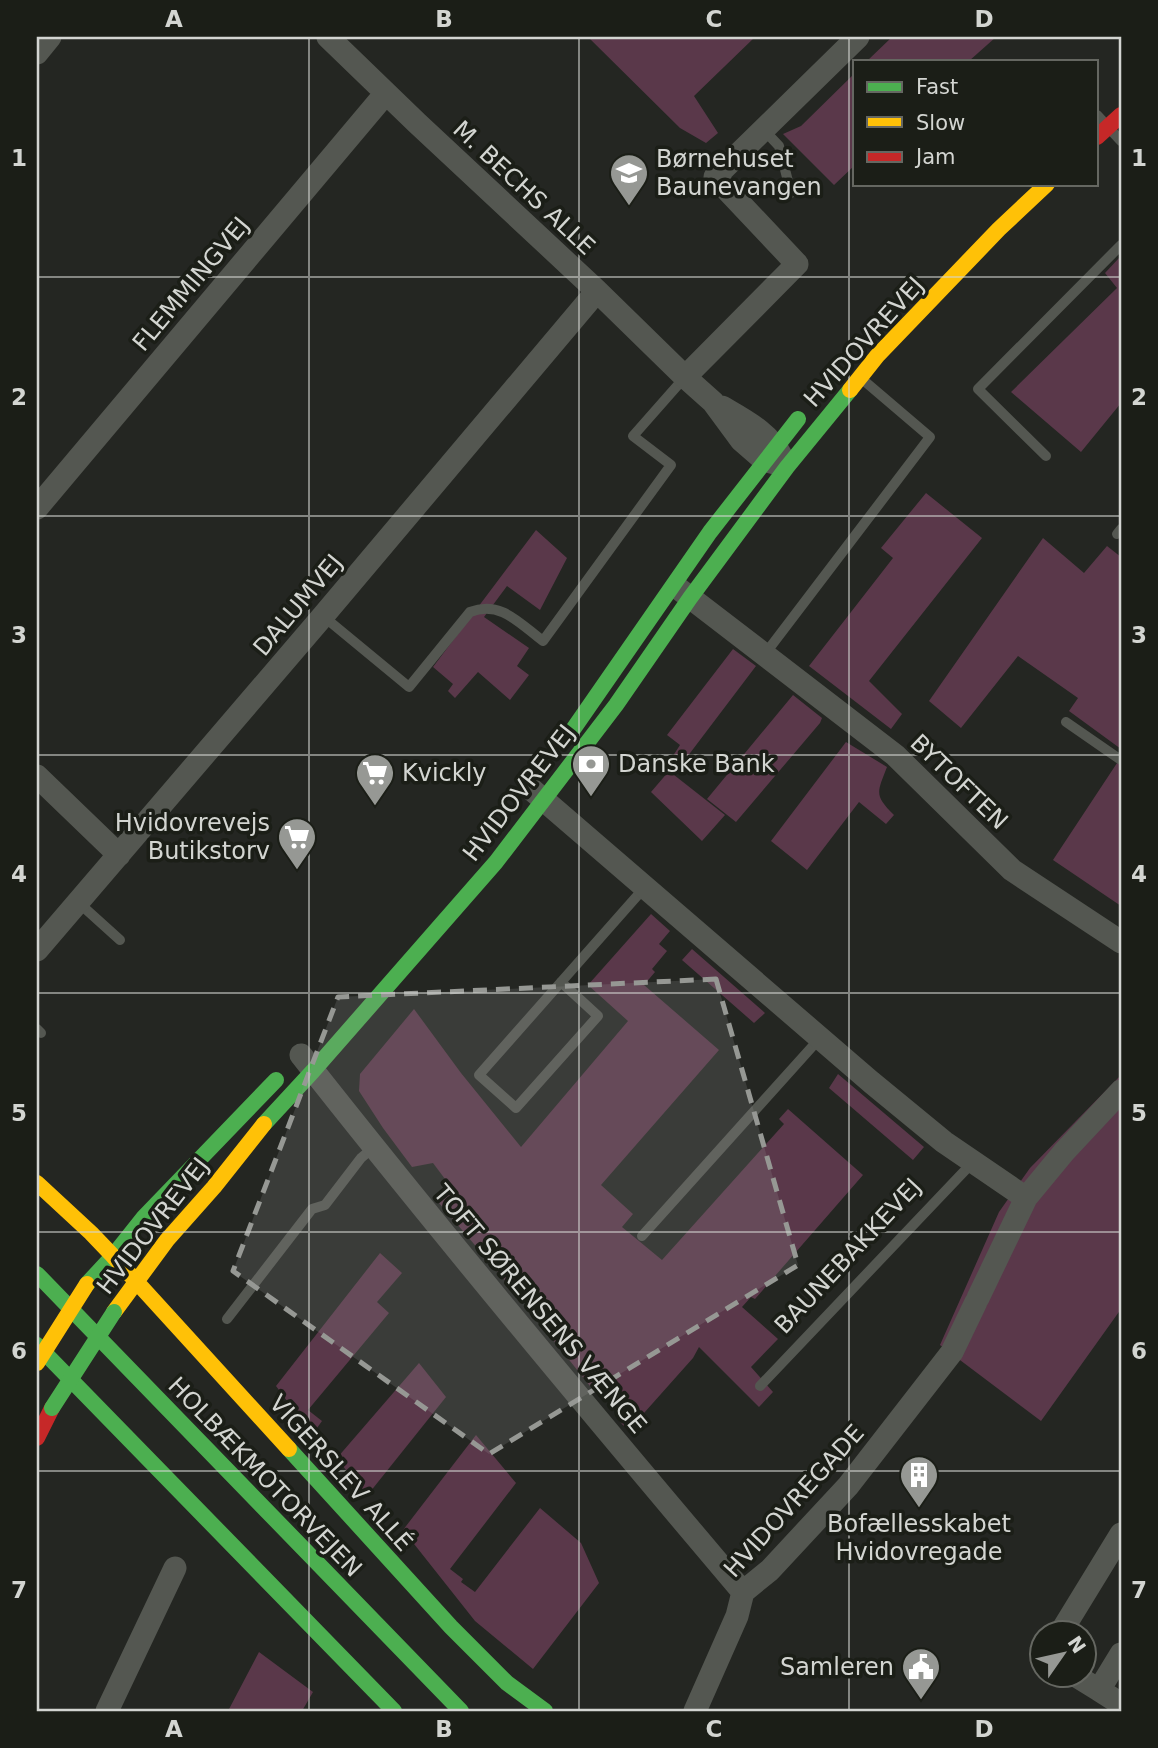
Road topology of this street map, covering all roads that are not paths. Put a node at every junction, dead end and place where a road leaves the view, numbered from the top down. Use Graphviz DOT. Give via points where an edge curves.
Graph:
graph roads {
  1 [pos="50,37"];
  2 [pos="328,37"];
  3 [pos="858,37"];
  4 [pos="37,53"];
  5 [pos="386,93"];
  6 [pos="1108,118"];
  7 [pos="764,129"];
  8 [pos="1121,141"];
  9 [pos="1045,186"];
  10 [pos="792,194"];
  11 [pos="1121,245"];
  12 [pos="597,292"];
  13 [pos="685,377"];
  14 [pos="859,377"];
  15 [pos="805,411"];
  16 [pos="770,453"];
  17 [pos="1046,456"];
  18 [pos="787,467"];
  19 [pos="37,508"];
  20 [pos="681,591"];
  21 [pos="323,616"];
  22 [pos="765,654"];
  23 [pos="1066,722"];
  24 [pos="566,739"];
  25 [pos="1121,760"];
  26 [pos="37,776"];
  27 [pos="534,791"];
  28 [pos="119,855"];
  29 [pos="645,887"];
  30 [pos="79,903"];
  31 [pos="120,940"];
  32 [pos="1121,942"];
  33 [pos="37,950"];
  34 [pos="561,982"];
  35 [pos="820,1038"];
  36 [pos="300,1062"];
  37 [pos="1120,1094"];
  38 [pos="374,1147"];
  39 [pos="973,1162"];
  40 [pos="37,1183"];
  41 [pos="1026,1198"];
  42 [pos="642,1236"];
  43 [pos="113,1256"];
  44 [pos="37,1274"];
  45 [pos="137,1282"];
  46 [pos="227,1320"];
  47 [pos="37,1345"];
  48 [pos="37,1363"];
  49 [pos="760,1386"];
  50 [pos="37,1438"];
  51 [pos="1121,1534"];
  52 [pos="176,1568"];
  53 [pos="743,1592"];
  54 [pos="1070,1618"];
  55 [pos="1121,1654"];
  56 [pos="1096,1688"];
  57 [pos="1099,1690"];
  58 [pos="1121,1704"];
  59 [pos="107,1711"];
  60 [pos="394,1711"];
  61 [pos="461,1711"];
  62 [pos="545,1711"];
  63 [pos="695,1711"];
  1 -- 4 [label="street"];
  2 -- 5 [label="street, M. BECHS ALLE"];
  3 -- 7 [label="street"];
  5 -- 12 [label="street, M. BECHS ALLE"];
  5 -- 19 [label="street, FLEMMINGVEJ"];
  6 -- 8 [label="lane"];
  7 -- 10 [label="lane" via="779,146"];
  7 -- 13 [label="street" via="715,177 797,264"];
  9 -- 14 [label="main road, HVIDOVREVEJ"];
  11 -- 17 [label="lane" via="978,389"];
  12 -- 13 [label="street, M. BECHS ALLE"];
  12 -- 21 [label="street, DALUMVEJ"];
  13 -- 16 [label="street, M. BECHS ALLE" via="713,402 741,440"];
  13 -- 21 [label="lane" via="633,436 671,465 543,641 501,610 470,612 409,687"];
  14 -- 18 [label="main road, HVIDOVREVEJ"];
  14 -- 22 [label="lane" via="930,437"];
  15 -- 16 [label="main road, HVIDOVREVEJ"];
  16 -- 18 [label="street, M. BECHS ALLE"];
  16 -- 20 [label="main road, HVIDOVREVEJ"];
  18 -- 20 [label="main road, HVIDOVREVEJ"];
  20 -- 22 [label="street, BYTOFTEN"];
  20 -- 24 [label="main road, HVIDOVREVEJ"];
  20 -- 27 [label="main road, HVIDOVREVEJ" via="616,705"];
  21 -- 28 [label="street, DALUMVEJ"];
  22 -- 32 [label="street, BYTOFTEN" via="895,755 1012,870"];
  23 -- 25 [label="lane"];
  26 -- 28 [label="street"];
  27 -- 29 [label="street"];
  27 -- 36 [label="main road, HVIDOVREVEJ" via="496,862"];
  28 -- 30 [label="street, DALUMVEJ"];
  29 -- 34 [label="lane"];
  29 -- 35 [label="street"];
  30 -- 31 [label="lane"];
  30 -- 33 [label="street, DALUMVEJ"];
  34 -- 34 [label="lane" via="479,1075 516,1108 598,1016"];
  35 -- 39 [label="street"];
  35 -- 42 [label="lane"];
  36 -- 38 [label="street, TOFT SØRENSENS VÆNGE"];
  36 -- 43 [label="main road, HVIDOVREVEJ" via="144,1217"];
  36 -- 45 [label="main road, HVIDOVREVEJ" via="258,1130"];
  37 -- 41 [label="street, HVIDOVREGADE"];
  38 -- 46 [label="lane" via="325,1205 312,1209"];
  38 -- 53 [label="street, TOFT SØRENSENS VÆNGE"];
  39 -- 41 [label="street"];
  39 -- 49 [label="lane, BAUNEBAKKEVEJ"];
  40 -- 43 [label="main road, VIGERSLEV ALLÉ"];
  41 -- 53 [label="street, HVIDOVREGADE" via="952,1352 848,1486 770,1570"];
  43 -- 45 [label="main road, VIGERSLEV ALLÉ"];
  43 -- 48 [label="main road, HVIDOVREVEJ, bridge" via="87,1284"];
  44 -- 61 [label="main road, HOLBÆKMOTORVEJEN"];
  45 -- 50 [label="main road, HVIDOVREVEJ, bridge" via="52,1408"];
  45 -- 62 [label="main road, VIGERSLEV ALLÉ" via="443,1618 507,1683"];
  47 -- 60 [label="main road"];
  51 -- 54 [label="street"];
  52 -- 59 [label="street"];
  53 -- 63 [label="street, HVIDOVREGADE"];
  55 -- 57 [label="street"];
  56 -- 57 [label="street"];
  57 -- 58 [label="street"];
}
